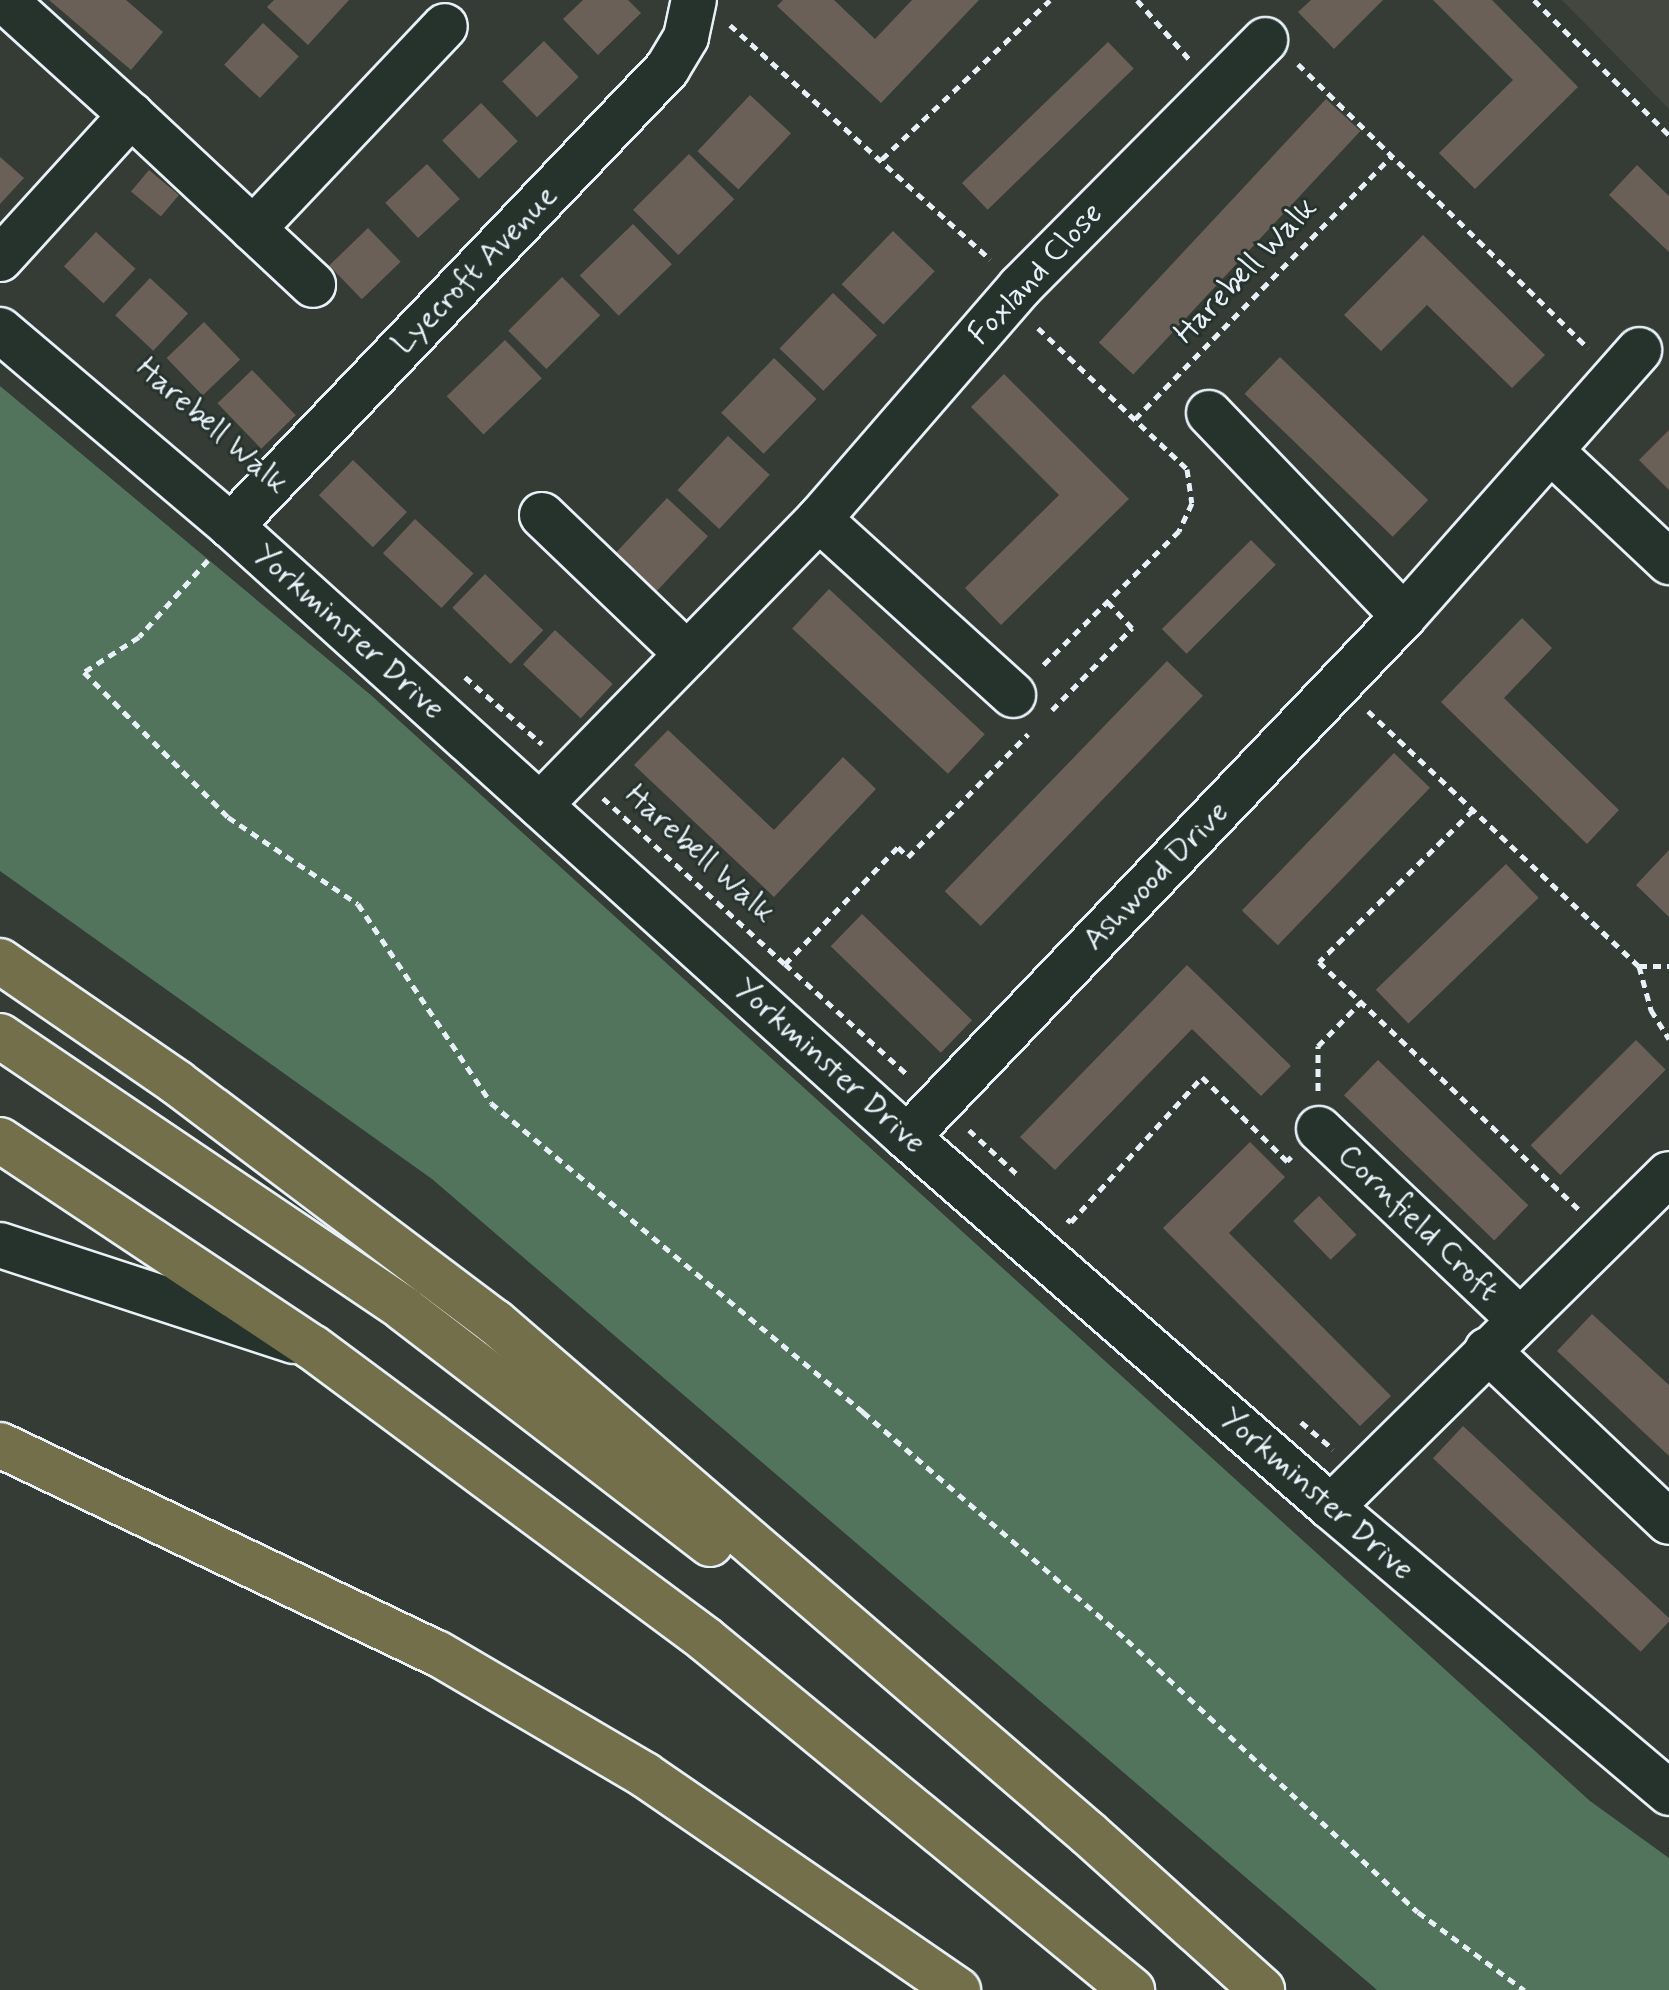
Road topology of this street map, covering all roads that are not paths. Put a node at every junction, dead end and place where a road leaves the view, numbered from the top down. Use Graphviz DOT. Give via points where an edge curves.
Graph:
graph roads {
  1 [pos="4,0"];
  2 [pos="709,10"];
  3 [pos="445,26"];
  4 [pos="1265,40"];
  5 [pos="131,115"];
  6 [pos="253,229"];
  7 [pos="0,259"];
  8 [pos="313,285"];
  9 [pos="0,330"];
  10 [pos="1628,364"];
  11 [pos="1209,413"];
  12 [pos="1552,452"];
  13 [pos="542,515"];
  14 [pos="819,519"];
  15 [pos="231,526"];
  16 [pos="1669,562"];
  17 [pos="1404,616"];
  18 [pos="687,654"];
  19 [pos="1032,712"];
  20 [pos="540,805"];
  21 [pos="0,961"];
  22 [pos="0,1036"];
  23 [pos="1319,1129"];
  24 [pos="907,1137"];
  25 [pos="0,1140"];
  26 [pos="1669,1174"];
  27 [pos="0,1245"];
  28 [pos="1518,1318"];
  29 [pos="312,1347"];
  30 [pos="1487,1350"];
  31 [pos="0,1445"];
  32 [pos="1331,1507"];
  33 [pos="1669,1522"];
  34 [pos="1668,1790"];
  35 [pos="1089,1834"];
  36 [pos="958,1990"];
  37 [pos="1132,1990"];
  38 [pos="1262,1990"];
  1 -- 5 [label="street"];
  2 -- 15 [label="street, Lyecroft Avenue" via="667,69"];
  3 -- 6 [label="street"];
  4 -- 14 [label="street, Foxland Close" via="1014,293"];
  5 -- 6 [label="street"];
  5 -- 7 [label="street"];
  6 -- 8 [label="street"];
  9 -- 15 [label="street, Yorkminster Drive"];
  10 -- 12 [label="street, Ashwood Drive"];
  11 -- 17 [label="street"];
  12 -- 16 [label="street"];
  12 -- 17 [label="street, Ashwood Drive"];
  13 -- 18 [label="street"];
  14 -- 18 [label="street, Foxland Close"];
  14 -- 19 [label="street"];
  15 -- 20 [label="street, Yorkminster Drive"];
  17 -- 24 [label="street, Ashwood Drive"];
  18 -- 20 [label="street, Foxland Close"];
  20 -- 24 [label="street, Yorkminster Drive"];
  21 -- 35 [label="highway" via="176,1082 495,1322"];
  22 -- 35 [label="highway" via="404,1309"];
  23 -- 28 [label="street, Cornfield Croft"];
  24 -- 32 [label="street, Yorkminster Drive"];
  25 -- 29 [label="highway"];
  26 -- 28 [label="street, Cornfield Croft"];
  27 -- 29 [label="street"];
  28 -- 30 [label="street, Cornfield Croft"];
  29 -- 37 [label="highway" via="705,1639"];
  30 -- 32 [label="street, Cornfield Croft"];
  30 -- 33 [label="street, Cornfield Croft"];
  31 -- 36 [label="highway" via="437,1653 645,1775"];
  32 -- 34 [label="street, Yorkminster Drive"];
  35 -- 38 [label="highway"];
}
